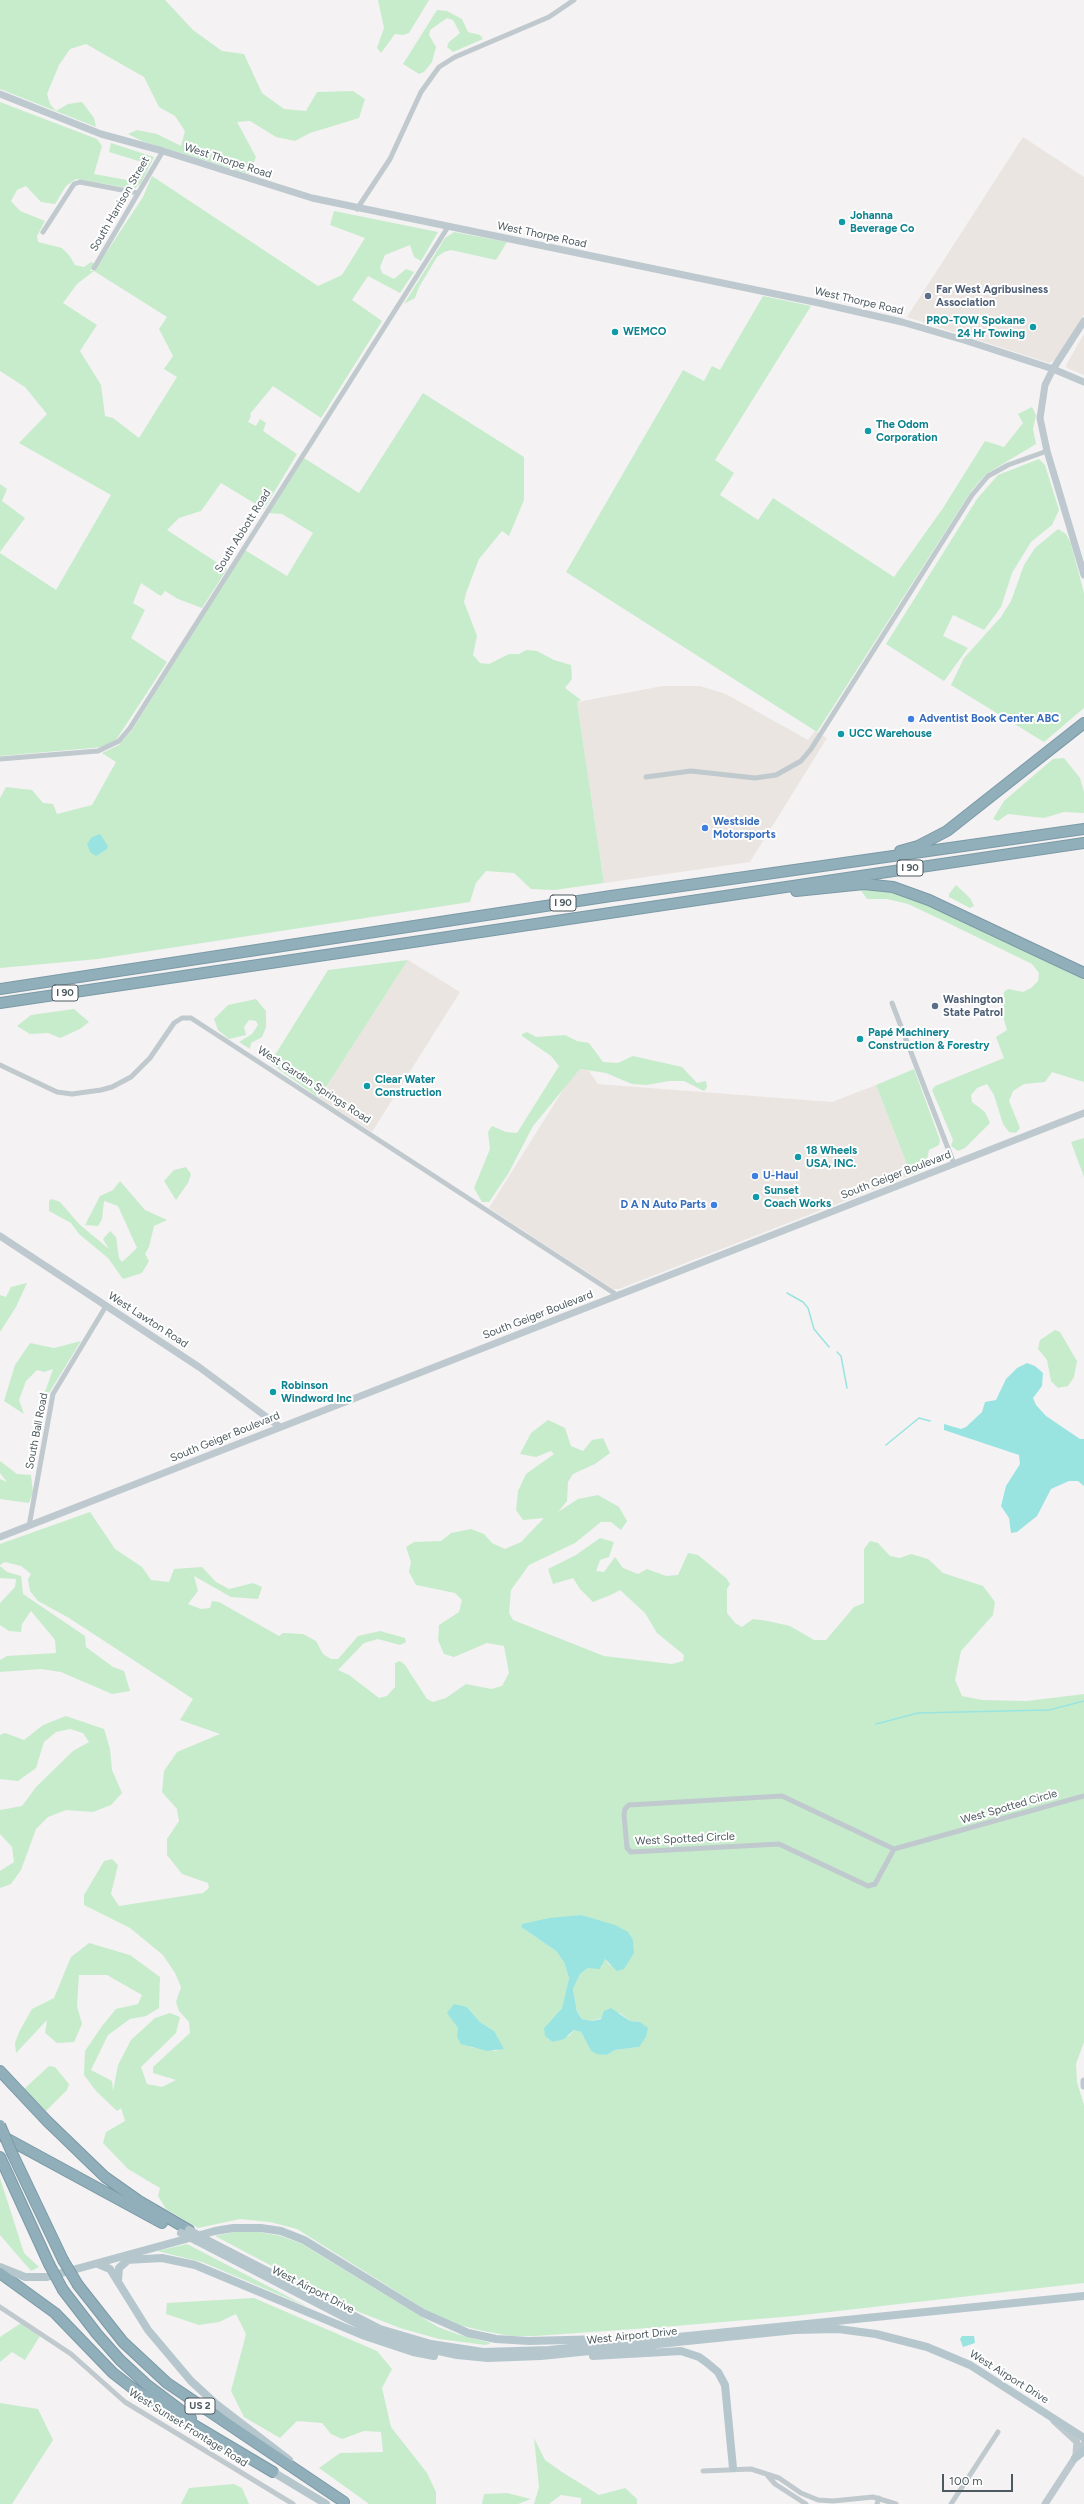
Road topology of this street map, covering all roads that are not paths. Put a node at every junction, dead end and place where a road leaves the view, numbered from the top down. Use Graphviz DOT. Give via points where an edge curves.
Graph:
graph roads {
  1 [pos="574,0"];
  2 [pos="0,94"];
  3 [pos="163,151"];
  4 [pos="138,193"];
  5 [pos="357,209"];
  6 [pos="448,227"];
  7 [pos="43,232"];
  8 [pos="94,268"];
  9 [pos="1084,321"];
  10 [pos="1052,369"];
  11 [pos="1084,382"];
  12 [pos="1047,451"];
  13 [pos="1084,575"];
  14 [pos="1084,723"];
  15 [pos="0,760"];
  16 [pos="646,777"];
  17 [pos="1084,829"];
  18 [pos="1084,843"];
  19 [pos="868,861"];
  20 [pos="736,893"];
  21 [pos="1084,973"];
  22 [pos="0,982"];
  23 [pos="43,982"];
  24 [pos="0,989"];
  25 [pos="0,1003"];
  26 [pos="892,1004"];
  27 [pos="0,1065"];
  28 [pos="1084,1113"];
  29 [pos="954,1164"];
  30 [pos="0,1236"];
  31 [pos="617,1296"];
  32 [pos="106,1306"];
  33 [pos="280,1427"];
  34 [pos="29,1526"];
  35 [pos="0,1537"];
  36 [pos="1084,1796"];
  37 [pos="894,1849"];
  38 [pos="0,2071"];
  39 [pos="1084,2081"];
  40 [pos="1084,2086"];
  41 [pos="0,2125"];
  42 [pos="0,2135"];
  43 [pos="0,2157"];
  44 [pos="185,2232"];
  45 [pos="128,2260"];
  46 [pos="102,2264"];
  47 [pos="0,2267"];
  48 [pos="0,2272"];
  49 [pos="120,2285"];
  50 [pos="1084,2296"];
  51 [pos="0,2307"];
  52 [pos="655,2339"];
  53 [pos="556,2355"];
  54 [pos="510,2358"];
  55 [pos="1049,2415"];
  56 [pos="998,2432"];
  57 [pos="1084,2438"];
  58 [pos="1084,2444"];
  59 [pos="1084,2451"];
  60 [pos="1075,2458"];
  61 [pos="733,2468"];
  62 [pos="703,2471"];
  63 [pos="273,2472"];
  64 [pos="767,2476"];
  65 [pos="878,2498"];
  66 [pos="817,2502"];
  67 [pos="346,2503"];
  68 [pos="293,2504"];
  69 [pos="326,2504"];
  70 [pos="806,2504"];
  71 [pos="877,2504"];
  72 [pos="896,2504"];
  73 [pos="951,2504"];
  74 [pos="1045,2504"];
  1 -- 5 [label="street" via="549,17 455,57 439,67 421,92 390,159"];
  2 -- 3 [label="street, West Thorpe Road" via="66,122"];
  3 -- 4 [label="street, South Harrison Street"];
  3 -- 5 [label="street, West Thorpe Road" via="272,187"];
  4 -- 7 [label="street" via="80,182 74,184"];
  4 -- 8 [label="street, South Harrison Street"];
  5 -- 6 [label="street, West Thorpe Road"];
  6 -- 10 [label="street, West Thorpe Road" via="838,307 967,341"];
  6 -- 15 [label="street, South Abbott Road" via="119,741 98,751"];
  9 -- 10 [label="street"];
  10 -- 11 [label="street, West Thorpe Road"];
  10 -- 12 [label="street" via="1042,400 1040,418"];
  12 -- 13 [label="street"];
  12 -- 16 [label="street" via="1008,465 988,476 972,494 801,761 776,775 755,778 692,771"];
  14 -- 19 [label="highway" via="947,831 918,846"];
  17 -- 19 [label="highway, I 90"];
  18 -- 20 [label="highway, I 90"];
  19 -- 23 [label="highway, I 90" via="604,897"];
  20 -- 21 [label="highway" via="778,893 864,884 893,888 929,900"];
  20 -- 25 [label="highway, I 90"];
  22 -- 23 [label="highway"];
  23 -- 24 [label="highway, I 90"];
  26 -- 29 [label="street"];
  27 -- 31 [label="street, West Garden Springs Road" via="57,1092 72,1094 101,1090 131,1077 150,1058 174,1022 182,1018 191,1018"];
  28 -- 29 [label="street, South Geiger Boulevard"];
  29 -- 31 [label="street, South Geiger Boulevard"];
  30 -- 32 [label="street, West Lawton Road"];
  31 -- 33 [label="street, South Geiger Boulevard"];
  32 -- 33 [label="street, West Lawton Road" via="199,1367"];
  32 -- 34 [label="street, South Ball Road" via="53,1394"];
  33 -- 34 [label="street, South Geiger Boulevard"];
  34 -- 35 [label="street, South Geiger Boulevard"];
  36 -- 37 [label="street, West Spotted Circle"];
  37 -- 37 [label="street, West Spotted Circle" via="782,1796 629,1805 624,1814 627,1848 631,1852 779,1844 868,1886 876,1884"];
  38 -- 44 [label="highway" via="47,2121 105,2176"];
  39 -- 40 [label="street"];
  41 -- 67 [label="highway, US 2, bridge" via="63,2260 78,2285 123,2342 167,2383"];
  42 -- 44 [label="highway"];
  43 -- 63 [label="highway, US 2, bridge" via="63,2290 97,2334 146,2384"];
  44 -- 52 [label="main road, West Airport Drive, bridge" via="205,2239 364,2322 431,2344 476,2351 508,2352"];
  44 -- 54 [label="main road, West Airport Drive, bridge" via="197,2241 380,2335 443,2352"];
  45 -- 46 [label="main road"];
  45 -- 49 [label="main road" via="118,2271"];
  45 -- 54 [label="main road" via="162,2258 195,2265 365,2336 413,2352 467,2360"];
  46 -- 47 [label="main road" via="42,2278 20,2275"];
  46 -- 48 [label="main road" via="44,2281 19,2279"];
  46 -- 49 [label="main road"];
  46 -- 52 [label="main road" via="215,2231 261,2228 282,2231 304,2240 423,2313 468,2333 529,2342"];
  48 -- 63 [label="highway" via="55,2313 113,2373 135,2390"];
  49 -- 67 [label="main road" via="150,2334 191,2380 216,2404"];
  50 -- 52 [label="main road, West Airport Drive"];
  51 -- 68 [label="street, West Sunset Frontage Road" via="71,2354 125,2402"];
  53 -- 54 [label="main road, West Airport Drive"];
  53 -- 55 [label="main road, West Airport Drive" via="795,2330 850,2330 908,2341 952,2356 988,2375"];
  53 -- 61 [label="main road" via="681,2352 699,2357 718,2372 724,2385"];
  55 -- 57 [label="main road, West Airport Drive"];
  55 -- 60 [label="street" via="1077,2442"];
  56 -- 73 [label="street"];
  58 -- 60 [label="street"];
  59 -- 60 [label="main road"];
  60 -- 74 [label="street"];
  61 -- 62 [label="street"];
  61 -- 64 [label="street" via="751,2469"];
  63 -- 69 [label="main road, US 2"];
  64 -- 66 [label="street" via="780,2478"];
  64 -- 70 [label="street"];
  65 -- 66 [label="street" via="860,2497"];
  65 -- 71 [label="street"];
  65 -- 72 [label="street"];
}
